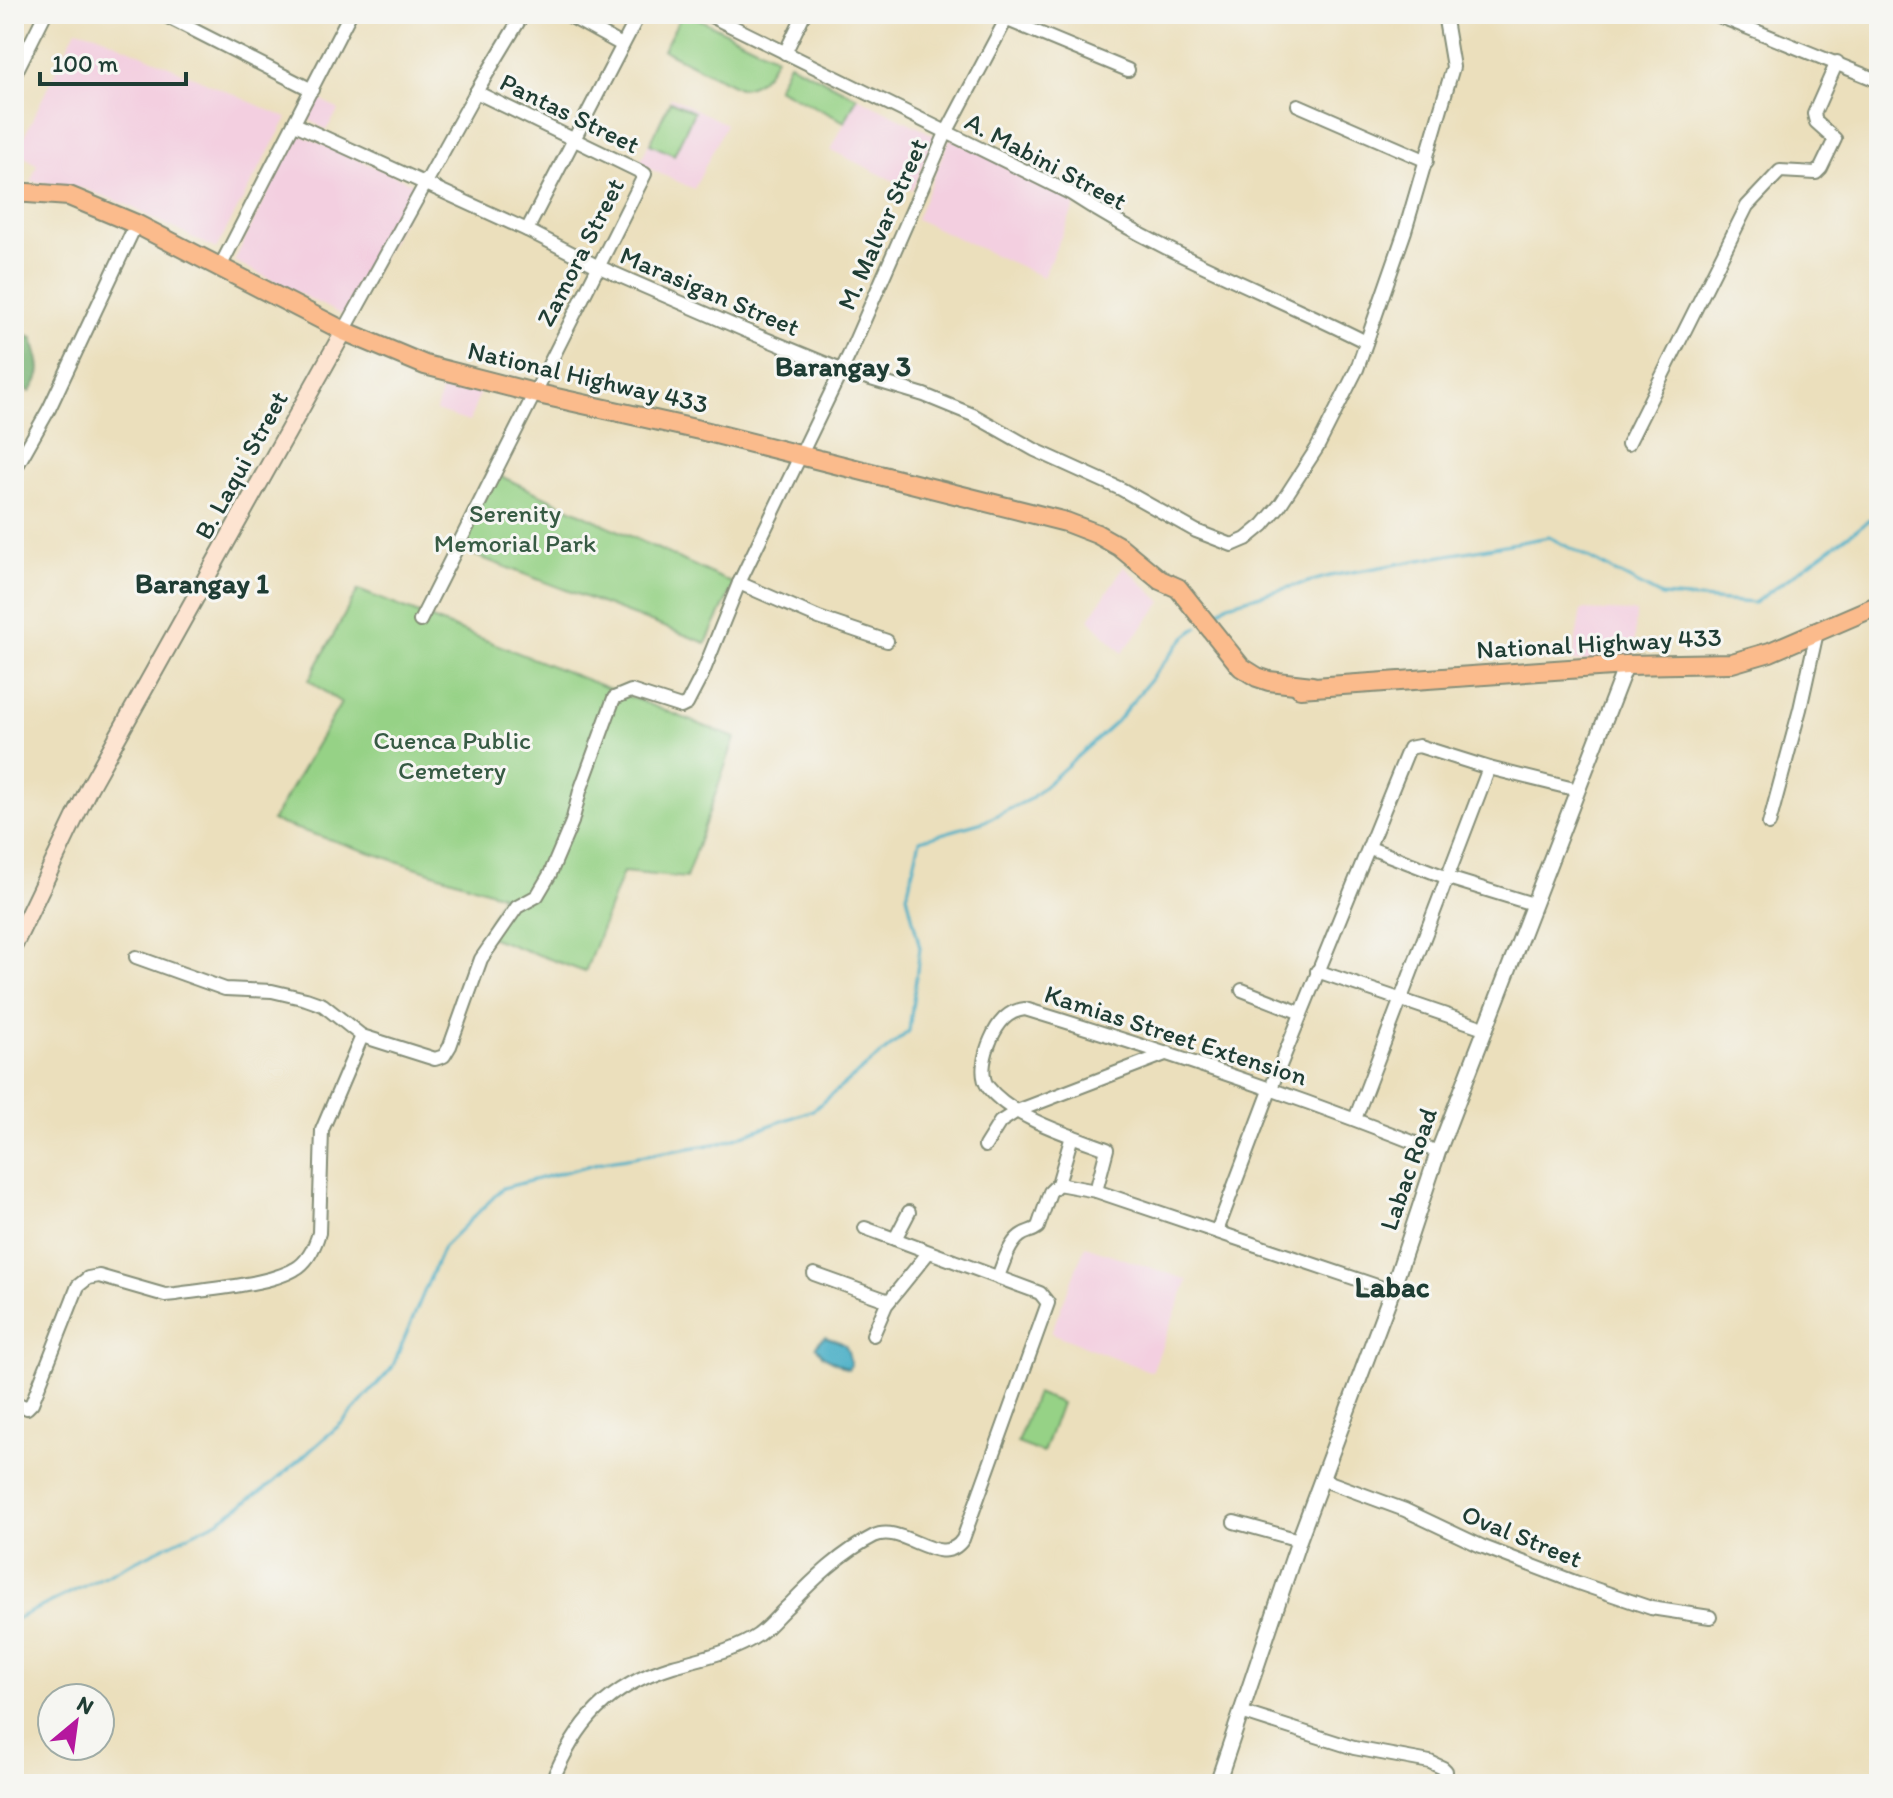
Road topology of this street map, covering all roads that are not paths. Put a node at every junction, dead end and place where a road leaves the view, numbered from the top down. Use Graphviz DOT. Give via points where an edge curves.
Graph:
graph roads {
  1 [pos="45,14"];
  2 [pos="162,14"];
  3 [pos="350,14"];
  4 [pos="523,14"];
  5 [pos="566,14"];
  6 [pos="639,14"];
  7 [pos="707,14"];
  8 [pos="804,14"];
  9 [pos="993,14"];
  10 [pos="1444,14"];
  11 [pos="1714,14"];
  12 [pos="1008,17"];
  13 [pos="622,45"];
  14 [pos="785,53"];
  15 [pos="1837,62"];
  16 [pos="1128,70"];
  17 [pos="14,76"];
  18 [pos="1879,81"];
  19 [pos="312,90"];
  20 [pos="476,92"];
  21 [pos="1298,105"];
  22 [pos="295,124"];
  23 [pos="946,133"];
  24 [pos="574,138"];
  25 [pos="1427,161"];
  26 [pos="645,174"];
  27 [pos="427,185"];
  28 [pos="14,192"];
  29 [pos="136,224"];
  30 [pos="527,230"];
  31 [pos="597,266"];
  32 [pos="220,267"];
  33 [pos="344,331"];
  34 [pos="1366,342"];
  35 [pos="841,370"];
  36 [pos="534,393"];
  37 [pos="1628,444"];
  38 [pos="802,456"];
  39 [pos="14,471"];
  40 [pos="739,583"];
  41 [pos="1879,605"];
  42 [pos="420,621"];
  43 [pos="1817,632"];
  44 [pos="887,641"];
  45 [pos="1626,665"];
  46 [pos="1489,768"];
  47 [pos="1578,790"];
  48 [pos="1769,824"];
  49 [pos="1370,848"];
  50 [pos="1448,878"];
  51 [pos="1533,904"];
  52 [pos="16,933"];
  53 [pos="136,957"];
  54 [pos="1317,971"];
  55 [pos="1242,990"];
  56 [pos="1402,1001"];
  57 [pos="1301,1013"];
  58 [pos="1484,1028"];
  59 [pos="362,1036"];
  60 [pos="1168,1053"];
  61 [pos="1271,1088"];
  62 [pos="1017,1111"];
  63 [pos="1355,1119"];
  64 [pos="1072,1136"];
  65 [pos="985,1146"];
  66 [pos="1438,1152"];
  67 [pos="1058,1184"];
  68 [pos="1096,1191"];
  69 [pos="909,1212"];
  70 [pos="865,1228"];
  71 [pos="1217,1231"];
  72 [pos="895,1239"];
  73 [pos="928,1253"];
  74 [pos="814,1274"];
  75 [pos="998,1277"];
  76 [pos="1392,1291"];
  77 [pos="889,1301"];
  78 [pos="873,1335"];
  79 [pos="14,1402"];
  80 [pos="1321,1479"];
  81 [pos="1234,1522"];
  82 [pos="1299,1540"];
  83 [pos="1710,1617"];
  84 [pos="1241,1712"];
  85 [pos="551,1784"];
  86 [pos="1217,1784"];
  87 [pos="1445,1784"];
  1 -- 17 [label="street"];
  2 -- 19 [label="street"];
  3 -- 19 [label="street"];
  4 -- 20 [label="street, B. Laqui Street"];
  5 -- 13 [label="street"];
  6 -- 13 [label="street"];
  7 -- 14 [label="street, A. Mabini Street"];
  8 -- 14 [label="street"];
  9 -- 12 [label="street"];
  10 -- 25 [label="street" via="1453,67"];
  11 -- 15 [label="street"];
  12 -- 16 [label="street"];
  12 -- 23 [label="street, M. Malvar Street"];
  13 -- 24 [label="street"];
  14 -- 23 [label="street, A. Mabini Street"];
  15 -- 18 [label="street"];
  15 -- 37 [label="street" via="1814,114 1835,139 1821,168 1816,173 1780,171 1747,206"];
  19 -- 22 [label="street"];
  20 -- 24 [label="street, Pantas Street"];
  20 -- 27 [label="street, B. Laqui Street"];
  21 -- 25 [label="street"];
  22 -- 27 [label="street, Marasigan Street"];
  22 -- 32 [label="street"];
  23 -- 34 [label="street, A. Mabini Street" via="1070,193 1117,224 1222,277"];
  23 -- 35 [label="street, M. Malvar Street"];
  24 -- 26 [label="street, Pantas Street"];
  24 -- 30 [label="street"];
  25 -- 34 [label="street"];
  26 -- 31 [label="street, Zamora Street"];
  27 -- 30 [label="street, Marasigan Street"];
  27 -- 33 [label="street, B. Laqui Street"];
  28 -- 29 [label="main road, National Highway 433" via="69,196"];
  29 -- 32 [label="main road, National Highway 433"];
  29 -- 39 [label="street"];
  30 -- 31 [label="street, Marasigan Street"];
  31 -- 35 [label="street, Marasigan Street"];
  31 -- 36 [label="street, Zamora Street"];
  32 -- 33 [label="main road, National Highway 433"];
  33 -- 36 [label="main road, National Highway 433" via="425,365"];
  33 -- 52 [label="main road, B. Laqui Street" via="89,788"];
  34 -- 35 [label="street, Marasigan Street" via="1317,448 1263,525 1232,545 973,415"];
  35 -- 38 [label="street, M. Malvar Street"];
  36 -- 38 [label="main road, National Highway 433"];
  36 -- 42 [label="street, Zamora Street"];
  38 -- 40 [label="street, M. Malvar Street"];
  38 -- 45 [label="main road, National Highway 433" via="1097,534 1169,588 1225,657 1257,677 1312,686"];
  40 -- 44 [label="street"];
  40 -- 59 [label="street, M. Malvar Street" via="687,704 681,707 631,691 614,698 550,874 537,896 517,907 481,959 444,1056 435,1059"];
  41 -- 43 [label="main road, National Highway 433"];
  43 -- 45 [label="main road, National Highway 433" via="1732,663"];
  43 -- 48 [label="street"];
  45 -- 47 [label="street, Labac Road"];
  46 -- 47 [label="street"];
  46 -- 49 [label="street" via="1419,746 1409,748"];
  46 -- 50 [label="street"];
  47 -- 51 [label="street, Labac Road"];
  49 -- 50 [label="street"];
  49 -- 54 [label="street"];
  50 -- 51 [label="street"];
  50 -- 56 [label="street"];
  51 -- 58 [label="street, Labac Road"];
  53 -- 59 [label="street" via="225,989 306,999 323,1005"];
  54 -- 56 [label="street"];
  54 -- 57 [label="street"];
  55 -- 57 [label="street"];
  56 -- 58 [label="street"];
  56 -- 63 [label="street"];
  57 -- 61 [label="street"];
  58 -- 66 [label="street, Labac Road"];
  59 -- 79 [label="street" via="322,1130 319,1233 298,1268 275,1278 165,1295 99,1276 88,1278 78,1286 32,1403 27,1408"];
  60 -- 61 [label="street, Kamias Street Extension"];
  60 -- 62 [label="street"];
  60 -- 62 [label="street, Kamias Street Extension" via="1014,1010 989,1041 983,1073 988,1086"];
  61 -- 63 [label="street, Kamias Street Extension"];
  61 -- 71 [label="street"];
  62 -- 64 [label="street, Kamias Street Extension"];
  62 -- 65 [label="street" via="1000,1122"];
  63 -- 66 [label="street, Kamias Street Extension"];
  64 -- 67 [label="street"];
  64 -- 68 [label="street, Kamias Street Extension" via="1107,1149"];
  66 -- 76 [label="street, Labac Road"];
  67 -- 68 [label="street"];
  67 -- 75 [label="street" via="1038,1227 1015,1240"];
  68 -- 71 [label="street"];
  69 -- 72 [label="street"];
  70 -- 72 [label="street"];
  71 -- 76 [label="street"];
  72 -- 73 [label="street"];
  73 -- 75 [label="street"];
  73 -- 77 [label="street"];
  74 -- 77 [label="street"];
  75 -- 85 [label="street" via="1040,1293 1048,1303 957,1548 934,1549 892,1533 869,1538 746,1642 634,1681 598,1707 574,1735"];
  76 -- 80 [label="street, Labac Road"];
  77 -- 78 [label="street"];
  80 -- 82 [label="street, Labac Road"];
  80 -- 83 [label="street, Oval Street" via="1575,1582 1651,1608"];
  81 -- 82 [label="street"];
  82 -- 84 [label="street, Labac Road"];
  84 -- 86 [label="street, Labac Road"];
  84 -- 87 [label="street" via="1354,1748 1430,1762 1446,1771"];
}
